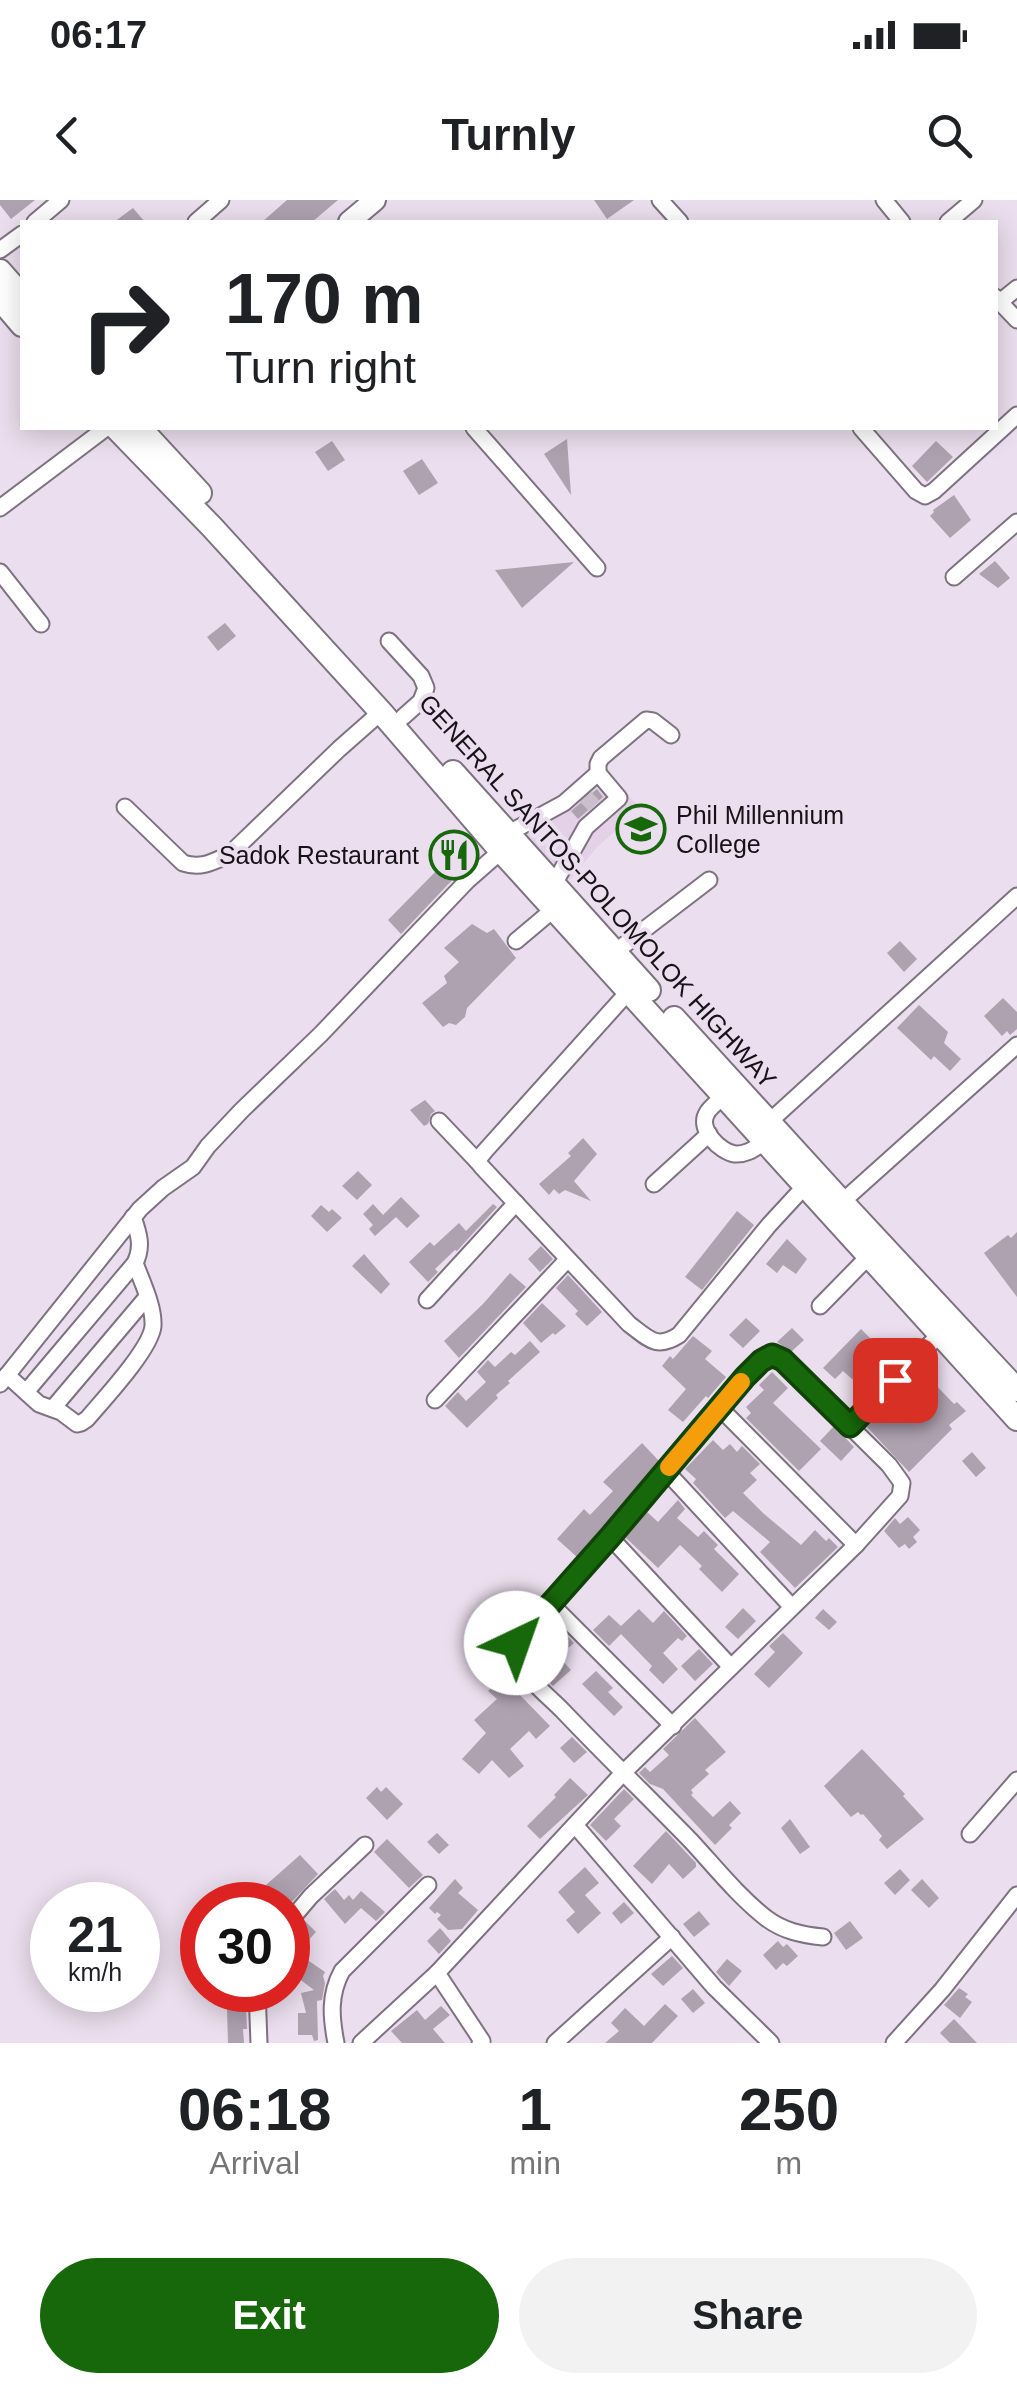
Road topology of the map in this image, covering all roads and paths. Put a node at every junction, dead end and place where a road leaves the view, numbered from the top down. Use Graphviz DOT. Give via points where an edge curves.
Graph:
graph roads {
  1 [pos="60,200"];
  2 [pos="222,200"];
  3 [pos="375,200"];
  4 [pos="660,200"];
  5 [pos="884,200"];
  6 [pos="974,200"];
  7 [pos="38,220"];
  8 [pos="198,220"];
  9 [pos="351,220"];
  10 [pos="678,220"];
  11 [pos="900,220"];
  12 [pos="950,220"];
  13 [pos="0,271"];
  14 [pos="1017,288"];
  15 [pos="20,294"];
  16 [pos="0,299"];
  17 [pos="998,299"];
  18 [pos="1017,320"];
  19 [pos="20,323"];
  20 [pos="1017,415"];
  21 [pos="103,430"];
  22 [pos="118,430"];
  23 [pos="142,430"];
  24 [pos="476,430"];
  25 [pos="864,430"];
  26 [pos="0,508"];
  27 [pos="1017,522"];
  28 [pos="597,568"];
  29 [pos="0,572"];
  30 [pos="954,578"];
  31 [pos="40,624"];
  32 [pos="389,641"];
  33 [pos="392,715"];
  34 [pos="671,735"];
  35 [pos="598,772"];
  36 [pos="124,807"];
  37 [pos="505,842"];
  38 [pos="710,880"];
  39 [pos="554,884"];
  40 [pos="1017,896"];
  41 [pos="554,909"];
  42 [pos="516,940"];
  43 [pos="615,952"];
  44 [pos="628,990"];
  45 [pos="1017,1045"];
  46 [pos="724,1096"];
  47 [pos="439,1122"];
  48 [pos="767,1132"];
  49 [pos="708,1134"];
  50 [pos="477,1162"];
  51 [pos="654,1184"];
  52 [pos="804,1186"];
  53 [pos="842,1202"];
  54 [pos="516,1204"];
  55 [pos="133,1217"];
  56 [pos="869,1256"];
  57 [pos="567,1260"];
  58 [pos="135,1263"];
  59 [pos="147,1297"];
  60 [pos="427,1300"];
  61 [pos="820,1306"];
  62 [pos="939,1334"];
  63 [pos="4,1379"];
  64 [pos="1017,1390"];
  65 [pos="26,1392"];
  66 [pos="435,1400"];
  67 [pos="719,1407"];
  68 [pos="52,1408"];
  69 [pos="1017,1419"];
  70 [pos="850,1426"];
  71 [pos="666,1471"];
  72 [pos="610,1537"];
  73 [pos="856,1545"];
  74 [pos="551,1604"];
  75 [pos="791,1606"];
  76 [pos="731,1667"];
  77 [pos="673,1726"];
  78 [pos="623,1774"];
  79 [pos="1017,1780"];
  80 [pos="574,1825"];
  81 [pos="970,1834"];
  82 [pos="365,1845"];
  83 [pos="428,1885"];
  84 [pos="1017,1895"];
  85 [pos="310,1897"];
  86 [pos="672,1936"];
  87 [pos="823,1937"];
  88 [pos="437,1973"];
  89 [pos="257,2012"];
  90 [pos="482,2042"];
  91 [pos="258,2043"];
  92 [pos="336,2043"];
  93 [pos="361,2043"];
  94 [pos="555,2043"];
  95 [pos="770,2043"];
  96 [pos="894,2043"];
  1 -- 7 [label="street"];
  2 -- 8 [label="street"];
  3 -- 9 [label="main road"];
  4 -- 10 [label="street"];
  5 -- 11 [label="street"];
  6 -- 12 [label="street"];
  13 -- 15 [label="highway"];
  14 -- 17 [label="street"];
  16 -- 19 [label="highway"];
  17 -- 18 [label="street"];
  20 -- 25 [label="street" via="925,496"];
  21 -- 26 [label="street"];
  22 -- 33 [label="highway"];
  23 -- 33 [label="highway, GENERAL SANTOS-POLOMOLOK HIGHWAY"];
  24 -- 28 [label="street"];
  27 -- 30 [label="street"];
  29 -- 31 [label="street"];
  32 -- 33 [label="street" via="426,688 420,700"];
  33 -- 36 [label="street" via="339,749 230,854 210,864 182,863"];
  33 -- 37 [label="highway"];
  34 -- 35 [label="street" via="646,720 602,758"];
  35 -- 37 [label="street" via="582,792"];
  35 -- 39 [label="street" via="620,796 586,827"];
  37 -- 39 [label="highway, GENERAL SANTOS-POLOMOLOK HIGHWAY"];
  37 -- 41 [label="highway"];
  37 -- 55 [label="street" via="193,1167"];
  38 -- 43 [label="street"];
  39 -- 43 [label="highway, GENERAL SANTOS-POLOMOLOK HIGHWAY"];
  40 -- 48 [label="street"];
  41 -- 42 [label="street"];
  41 -- 44 [label="highway"];
  43 -- 48 [label="highway, GENERAL SANTOS-POLOMOLOK HIGHWAY"];
  44 -- 46 [label="highway"];
  44 -- 50 [label="street"];
  45 -- 53 [label="street"];
  46 -- 48 [label="highway"];
  46 -- 49 [label="street" via="704,1118"];
  47 -- 50 [label="street"];
  48 -- 49 [label="street" via="750,1150 735,1154"];
  48 -- 52 [label="highway"];
  48 -- 53 [label="highway, GENERAL SANTOS-POLOMOLOK HIGHWAY"];
  49 -- 51 [label="street"];
  50 -- 54 [label="street"];
  52 -- 56 [label="highway"];
  52 -- 57 [label="street" via="664,1343 628,1324"];
  53 -- 64 [label="highway, GENERAL SANTOS-POLOMOLOK HIGHWAY"];
  54 -- 57 [label="street"];
  54 -- 60 [label="street"];
  55 -- 58 [label="street" via="140,1243"];
  55 -- 63 [label="street"];
  56 -- 61 [label="street"];
  56 -- 62 [label="highway"];
  57 -- 66 [label="street"];
  58 -- 59 [label="street"];
  58 -- 65 [label="street"];
  59 -- 68 [label="street"];
  59 -- 68 [label="street" via="149,1338 97,1407 77,1424"];
  62 -- 69 [label="highway"];
  62 -- 70 [label="street"];
  63 -- 65 [label="street"];
  65 -- 68 [label="street"];
  67 -- 70 [label="street" via="772,1355"];
  67 -- 71 [label="street"];
  67 -- 73 [label="street"];
  70 -- 73 [label="street" via="902,1483 900,1496"];
  71 -- 72 [label="street"];
  71 -- 75 [label="street"];
  72 -- 74 [label="street"];
  72 -- 76 [label="street"];
  73 -- 75 [label="street"];
  74 -- 77 [label="street"];
  74 -- 78 [label="street" via="516,1643 515,1654"];
  75 -- 76 [label="street"];
  76 -- 77 [label="street"];
  77 -- 78 [label="street"];
  78 -- 80 [label="street"];
  78 -- 87 [label="street" via="767,1918"];
  79 -- 81 [label="street"];
  80 -- 86 [label="street"];
  80 -- 88 [label="street"];
  82 -- 85 [label="street"];
  83 -- 92 [label="street" via="342,1971 331,2000"];
  84 -- 96 [label="street"];
  86 -- 94 [label="street"];
  86 -- 95 [label="street"];
  88 -- 90 [label="street"];
  88 -- 93 [label="street"];
  89 -- 91 [label="street"];
}
